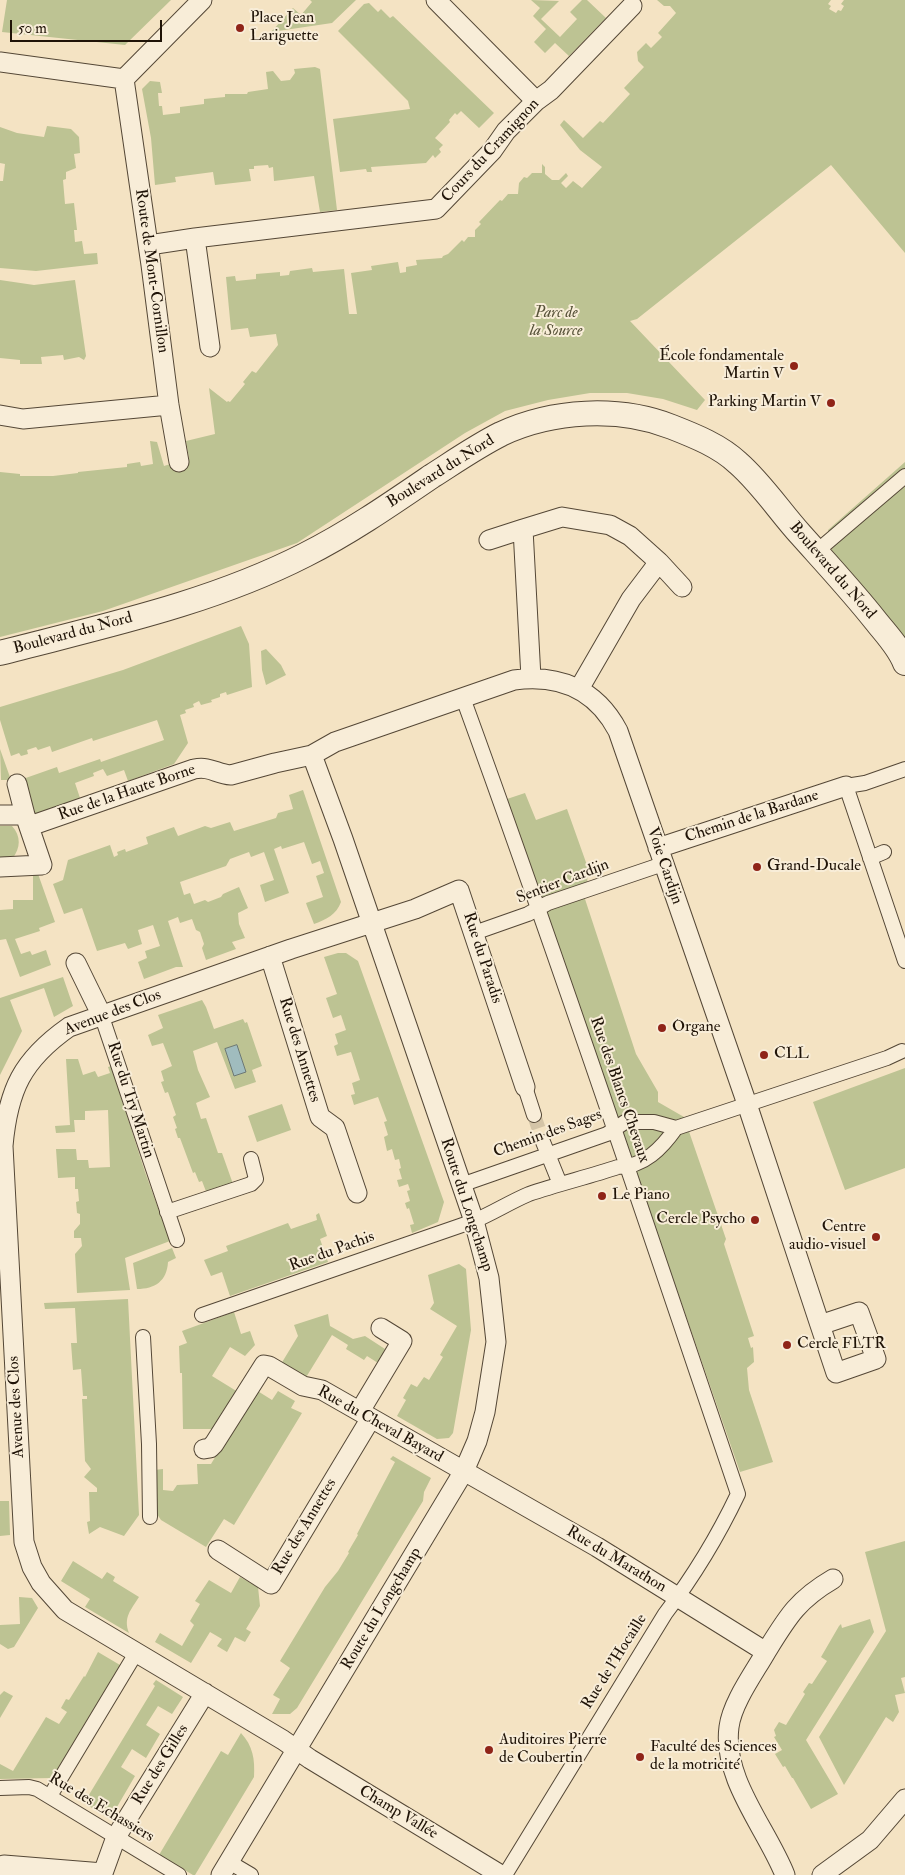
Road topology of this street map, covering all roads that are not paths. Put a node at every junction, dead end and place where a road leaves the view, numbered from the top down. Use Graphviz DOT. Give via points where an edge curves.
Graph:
graph roads {
  1 [pos="202,0"];
  2 [pos="436,0"];
  3 [pos="632,6"];
  4 [pos="5,63"];
  5 [pos="124,79"];
  6 [pos="536,101"];
  7 [pos="195,238"];
  8 [pos="149,246"];
  9 [pos="210,347"];
  10 [pos="169,405"];
  11 [pos="0,415"];
  12 [pos="179,462"];
  13 [pos="905,476"];
  14 [pos="524,528"];
  15 [pos="489,540"];
  16 [pos="816,552"];
  17 [pos="658,562"];
  18 [pos="682,587"];
  19 [pos="0,653"];
  20 [pos="904,656"];
  21 [pos="531,678"];
  22 [pos="579,690"];
  23 [pos="463,698"];
  24 [pos="312,755"];
  25 [pos="905,769"];
  26 [pos="17,784"];
  27 [pos="846,786"];
  28 [pos="0,815"];
  29 [pos="27,821"];
  30 [pos="884,852"];
  31 [pos="660,856"];
  32 [pos="870,858"];
  33 [pos="0,867"];
  34 [pos="538,909"];
  35 [pos="372,923"];
  36 [pos="474,933"];
  37 [pos="270,956"];
  38 [pos="905,961"];
  39 [pos="76,963"];
  40 [pos="101,1014"];
  41 [pos="902,1051"];
  42 [pos="525,1087"];
  43 [pos="747,1104"];
  44 [pos="534,1115"];
  45 [pos="676,1128"];
  46 [pos="614,1130"];
  47 [pos="545,1148"];
  48 [pos="251,1158"];
  49 [pos="627,1167"];
  50 [pos="560,1184"];
  51 [pos="461,1185"];
  52 [pos="357,1193"];
  53 [pos="167,1212"];
  54 [pos="474,1222"];
  55 [pos="177,1240"];
  56 [pos="202,1315"];
  57 [pos="820,1325"];
  58 [pos="382,1328"];
  59 [pos="142,1336"];
  60 [pos="366,1414"];
  61 [pos="204,1448"];
  62 [pos="464,1471"];
  63 [pos="738,1494"];
  64 [pos="150,1517"];
  65 [pos="218,1550"];
  66 [pos="832,1579"];
  67 [pos="678,1597"];
  68 [pos="766,1652"];
  69 [pos="136,1653"];
  70 [pos="205,1693"];
  71 [pos="295,1750"];
  72 [pos="0,1788"];
  73 [pos="50,1796"];
  74 [pos="905,1799"];
  75 [pos="116,1837"];
  76 [pos="0,1868"];
  77 [pos="225,1868"];
  78 [pos="62,1872"];
  79 [pos="104,1874"];
  80 [pos="179,1875"];
  81 [pos="251,1875"];
  82 [pos="501,1875"];
  83 [pos="505,1875"];
  84 [pos="785,1875"];
  85 [pos="822,1875"];
  1 -- 5 [label="street"];
  2 -- 6 [label="street"];
  3 -- 6 [label="street, Cours du Cramignon" via="551,90"];
  4 -- 5 [label="street"];
  5 -- 8 [label="street, Route de Mont-Cornillon"];
  6 -- 7 [label="street, Cours du Cramignon" via="436,209"];
  7 -- 8 [label="street, Cours du Cramignon"];
  7 -- 9 [label="street"];
  8 -- 10 [label="street, Route de Mont-Cornillon"];
  10 -- 11 [label="street" via="23,419"];
  10 -- 12 [label="street, Route de Mont-Cornillon"];
  13 -- 16 [label="street"];
  14 -- 15 [label="street"];
  14 -- 17 [label="street" via="562,517 610,525 630,536"];
  14 -- 21 [label="street"];
  16 -- 19 [label="street, Boulevard du Nord" via="737,461 724,452 657,421 634,416 583,414 534,422 500,435 306,555 249,581 175,607"];
  16 -- 20 [label="street, Boulevard du Nord"];
  17 -- 18 [label="street"];
  17 -- 22 [label="street" via="631,599"];
  21 -- 22 [label="street, Voie Cardijn" via="556,681"];
  21 -- 23 [label="street, Voie Cardijn" via="514,680"];
  22 -- 31 [label="street, Voie Cardijn" via="603,708 618,731"];
  23 -- 24 [label="street, Voie Cardijn" via="335,742"];
  23 -- 34 [label="street, Rue des Blancs Chevaux"];
  24 -- 29 [label="street, Rue de la Haute Borne" via="231,775 208,768 194,769"];
  24 -- 35 [label="street, Route du Longchamp"];
  25 -- 27 [label="street"];
  26 -- 29 [label="street"];
  27 -- 31 [label="street, Chemin de la Bardane"];
  27 -- 32 [label="street"];
  28 -- 29 [label="street, Rue de la Haute Borne"];
  29 -- 33 [label="street" via="42,866"];
  30 -- 32 [label="street"];
  31 -- 34 [label="street, Sentier Cardijn"];
  31 -- 43 [label="street, Voie Cardijn"];
  32 -- 38 [label="street"];
  34 -- 36 [label="street, Sentier Cardijn"];
  34 -- 46 [label="street, Rue des Blancs Chevaux"];
  35 -- 36 [label="street, Rue du Paradis" via="460,890"];
  35 -- 37 [label="street, Avenue des Clos"];
  35 -- 51 [label="street, Route du Longchamp"];
  36 -- 42 [label="street, Rue du Paradis"];
  37 -- 40 [label="street, Avenue des Clos"];
  37 -- 52 [label="street, Rue des Annettes" via="320,1116 335,1128"];
  39 -- 40 [label="street, Rue du Try Martin"];
  40 -- 53 [label="street, Rue du Try Martin"];
  40 -- 69 [label="street, Avenue des Clos" via="69,1027 37,1054 12,1094 6,1116 3,1146 24,1542 41,1583 65,1610"];
  41 -- 43 [label="street"];
  42 -- 44 [label="street, Rue du Paradis"];
  43 -- 45 [label="street"];
  43 -- 57 [label="street, Voie Cardijn"];
  45 -- 46 [label="street, Chemin des Sages" via="654,1122 625,1122"];
  45 -- 49 [label="street" via="666,1142 644,1161"];
  46 -- 47 [label="street, Chemin des Sages"];
  46 -- 49 [label="street, Rue des Blancs Chevaux"];
  47 -- 50 [label="street"];
  47 -- 51 [label="street, Chemin des Sages"];
  48 -- 53 [label="street" via="256,1179 251,1184"];
  49 -- 50 [label="street"];
  49 -- 63 [label="street, Rue des Blancs Chevaux"];
  50 -- 54 [label="street" via="528,1195"];
  51 -- 54 [label="street, Route du Longchamp"];
  53 -- 55 [label="street, Rue du Try Martin"];
  54 -- 56 [label="street, Rue du Pachis"];
  54 -- 62 [label="street, Route du Longchamp" via="489,1278 496,1342 485,1412"];
  58 -- 60 [label="street, Rue des Annettes" via="402,1341"];
  59 -- 64 [label="street"];
  60 -- 61 [label="street, Rue du Cheval Bayard" via="322,1390 303,1386 264,1365 214,1444"];
  60 -- 62 [label="street, Rue du Cheval Bayard"];
  60 -- 65 [label="street, Rue des Annettes" via="271,1584"];
  62 -- 67 [label="street, Rue du Marathon"];
  62 -- 71 [label="street, Route du Longchamp"];
  63 -- 67 [label="street, Rue de l'Hocaille"];
  66 -- 68 [label="street" via="796,1607"];
  67 -- 68 [label="street, Rue du Marathon"];
  67 -- 83 [label="street, Rue de l'Hocaille"];
  68 -- 84 [label="street" via="740,1698 729,1727 729,1759"];
  69 -- 70 [label="street, Avenue des Clos"];
  69 -- 73 [label="street"];
  70 -- 71 [label="street, Avenue des Clos"];
  70 -- 75 [label="street, Rue des Gilles"];
  71 -- 77 [label="street, Route du Longchamp"];
  71 -- 82 [label="street, Champ Vallée"];
  72 -- 73 [label="street, Rue des Echassiers" via="29,1787"];
  73 -- 75 [label="street, Rue des Echassiers"];
  74 -- 85 [label="street" via="870,1840"];
  75 -- 79 [label="street, Rue des Gilles"];
  75 -- 80 [label="street, Rue des Echassiers"];
  76 -- 78 [label="street" via="4,1865"];
  77 -- 81 [label="street"];
  78 -- 79 [label="street"];
}
